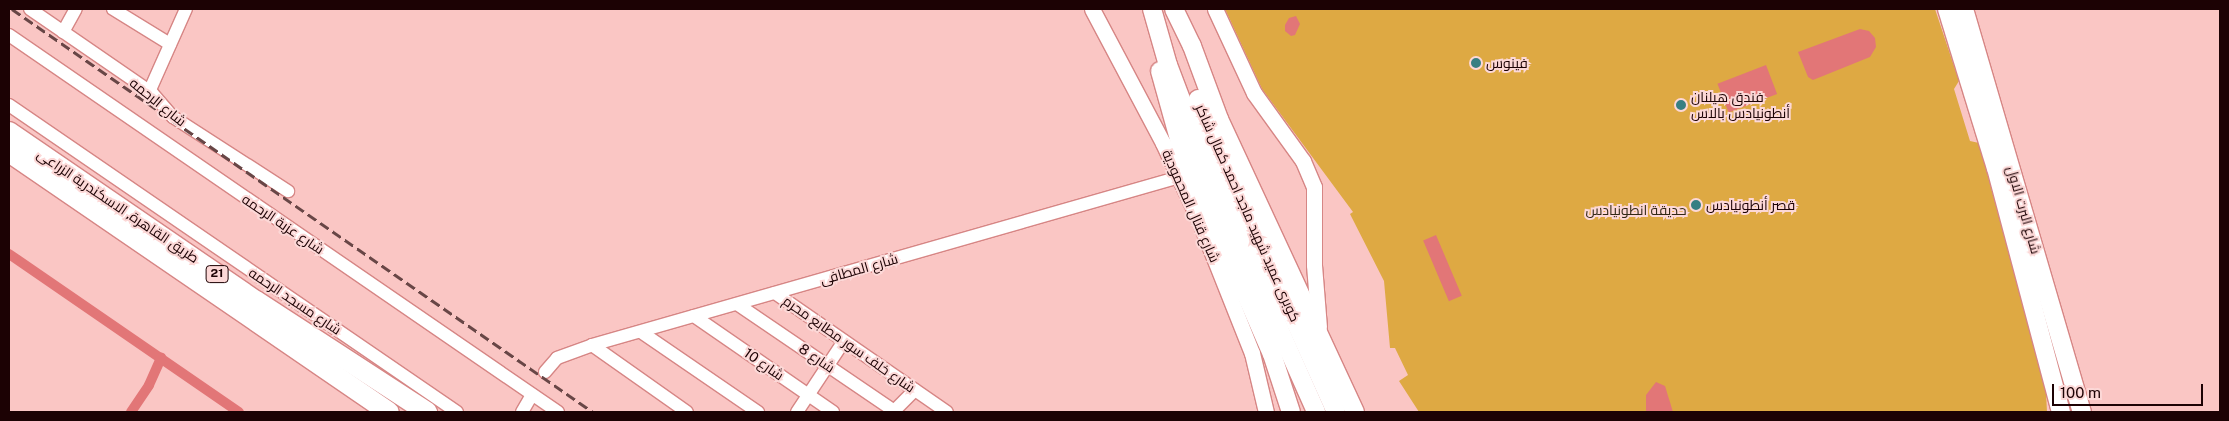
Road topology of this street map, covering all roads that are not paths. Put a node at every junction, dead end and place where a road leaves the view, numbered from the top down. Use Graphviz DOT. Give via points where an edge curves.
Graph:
graph roads {
  1 [pos="30,9"];
  2 [pos="76,9"];
  3 [pos="113,9"];
  4 [pos="186,9"];
  5 [pos="1092,9"];
  6 [pos="1152,9"];
  7 [pos="1172,9"];
  8 [pos="1215,9"];
  9 [pos="1948,9"];
  10 [pos="1964,9"];
  11 [pos="63,32"];
  12 [pos="1158,33"];
  13 [pos="9,35"];
  14 [pos="170,44"];
  15 [pos="149,92"];
  16 [pos="9,105"];
  17 [pos="9,132"];
  18 [pos="9,152"];
  19 [pos="1180,177"];
  20 [pos="288,191"];
  21 [pos="2017,212"];
  22 [pos="775,293"];
  23 [pos="737,304"];
  24 [pos="694,316"];
  25 [pos="641,332"];
  26 [pos="844,341"];
  27 [pos="1322,343"];
  28 [pos="592,346"];
  29 [pos="828,366"];
  30 [pos="544,372"];
  31 [pos="915,390"];
  32 [pos="532,395"];
  33 [pos="808,395"];
  34 [pos="389,412"];
  35 [pos="427,412"];
  36 [pos="457,412"];
  37 [pos="522,412"];
  38 [pos="558,412"];
  39 [pos="687,412"];
  40 [pos="758,412"];
  41 [pos="797,412"];
  42 [pos="833,412"];
  43 [pos="895,412"];
  44 [pos="947,412"];
  45 [pos="1266,412"];
  46 [pos="1291,412"];
  47 [pos="1316,412"];
  48 [pos="1336,412"];
  49 [pos="1355,412"];
  50 [pos="2061,412"];
  51 [pos="2082,412"];
  1 -- 11 [label="street, شارع الرحمه"];
  2 -- 11 [label="street"];
  3 -- 14 [label="street"];
  4 -- 14 [label="street"];
  5 -- 19 [label="street, شارع قنال المحمودية"];
  6 -- 12 [label="main road"];
  7 -- 27 [label="main road" via="1192,46 1219,119"];
  7 -- 48 [label="main road, كوبرى عميد شهيد ماجد احمد كمال شاكر" via="1210,132"];
  8 -- 27 [label="street" via="1254,93 1303,162 1314,187 1314,284"];
  9 -- 21 [label="main road, شارع البرت الاول"];
  10 -- 21 [label="main road, شارع البرت الاول"];
  11 -- 15 [label="street, شارع الرحمه"];
  12 -- 46 [label="main road" via="1162,80 1176,130 1272,354"];
  12 -- 47 [label="main road, كوبرى عميد شهيد ماجد احمد كمال شاكر" via="1200,153"];
  13 -- 32 [label="street, شارع عزبة الرحمه"];
  14 -- 15 [label="street"];
  15 -- 20 [label="street, شارع الرحمه" via="173,117"];
  16 -- 36 [label="street, شارع مسجد الرحمه"];
  17 -- 35 [label="highway, طريق القاهرة, الاسكندرية الزراعى / 21" via="256,301"];
  18 -- 34 [label="highway, طريق القاهرة, الاسكندرية الزراعى / 21"];
  19 -- 22 [label="street, شارع المطافى"];
  19 -- 45 [label="street, شارع قنال المحمودية" via="1247,337"];
  21 -- 50 [label="main road, شارع البرت الاول"];
  21 -- 51 [label="main road, شارع البرت الاول"];
  22 -- 23 [label="street, شارع المطافى"];
  22 -- 26 [label="street, شارع خلف سور مطابع محرم"];
  23 -- 24 [label="street, شارع المطافى"];
  23 -- 29 [label="street, شارع 8"];
  24 -- 25 [label="street, شارع المطافى"];
  24 -- 33 [label="street, شارع 10"];
  25 -- 28 [label="street, شارع المطافى"];
  25 -- 40 [label="street"];
  26 -- 29 [label="street"];
  26 -- 31 [label="street, شارع خلف سور مطابع محرم"];
  27 -- 49 [label="main road"];
  28 -- 30 [label="street, شارع المطافى" via="557,358"];
  28 -- 39 [label="street"];
  29 -- 33 [label="street"];
  29 -- 43 [label="street, شارع 8"];
  31 -- 43 [label="street"];
  31 -- 44 [label="street, شارع خلف سور مطابع محرم"];
  32 -- 37 [label="street"];
  32 -- 38 [label="street, شارع عزبة الرحمه"];
  33 -- 41 [label="street"];
  33 -- 42 [label="street, شارع 10"];
}
